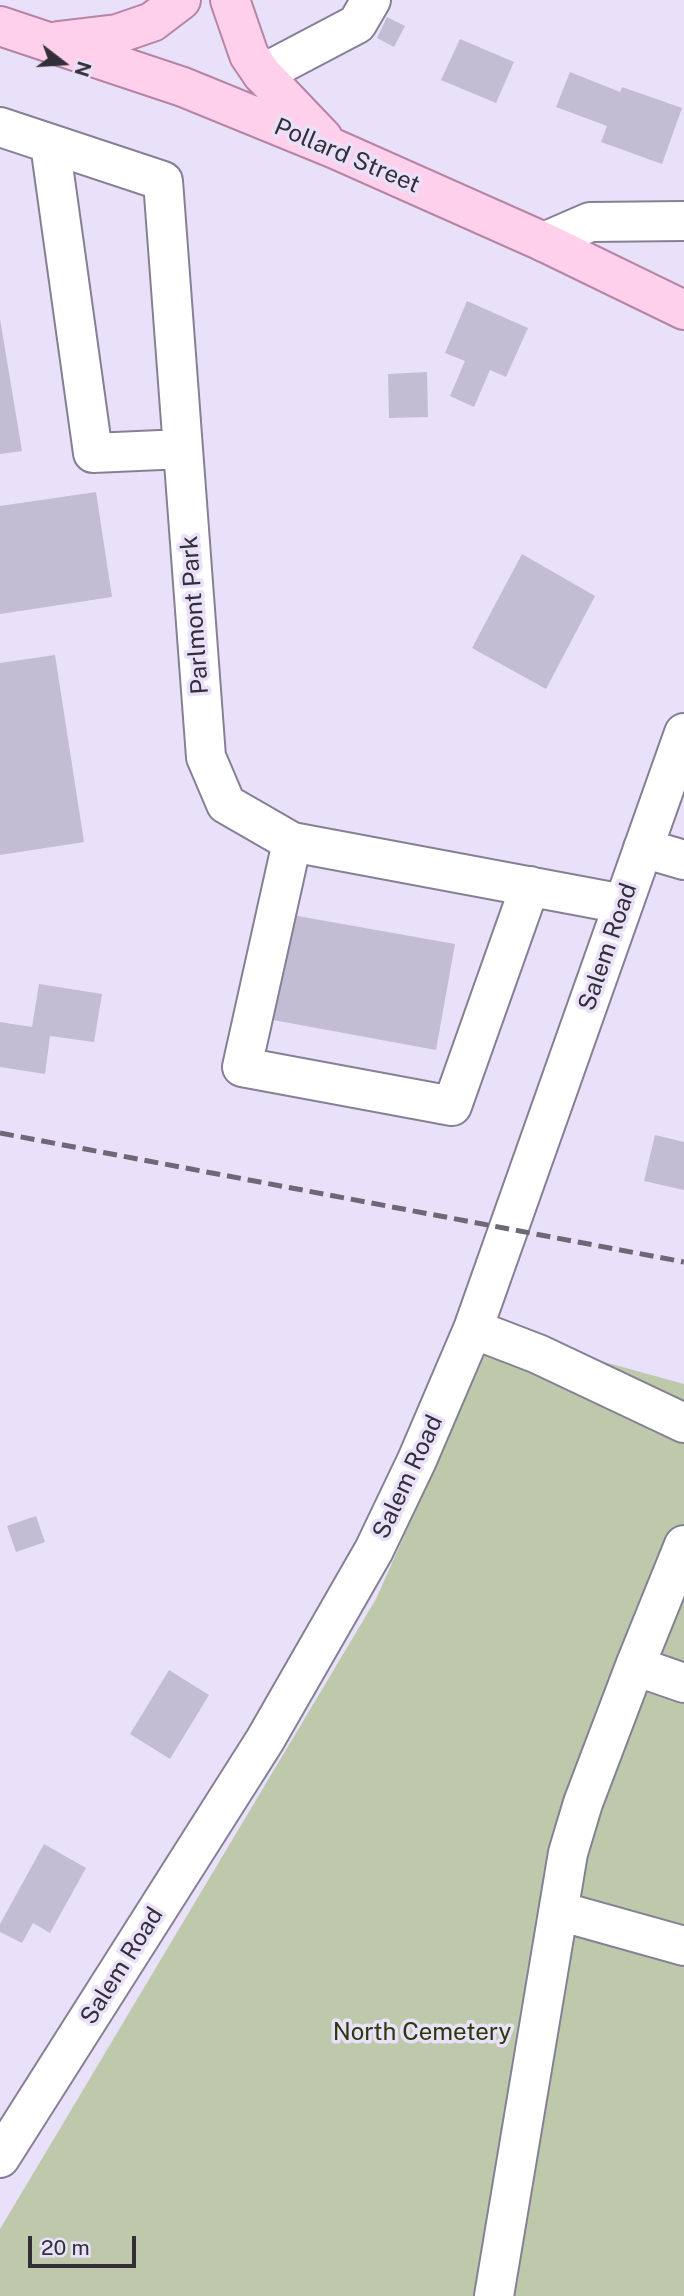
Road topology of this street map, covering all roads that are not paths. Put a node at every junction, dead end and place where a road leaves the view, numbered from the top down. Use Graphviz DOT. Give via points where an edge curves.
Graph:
graph roads {
  1 [pos="181,0"];
  2 [pos="230,0"];
  3 [pos="371,0"];
  4 [pos="0,26"];
  5 [pos="46,43"];
  6 [pos="262,74"];
  7 [pos="0,127"];
  8 [pos="50,144"];
  9 [pos="335,149"];
  10 [pos="684,221"];
  11 [pos="544,242"];
  12 [pos="684,310"];
  13 [pos="183,449"];
  14 [pos="684,733"];
  15 [pos="292,842"];
  16 [pos="643,848"];
  17 [pos="684,860"];
  18 [pos="530,886"];
  19 [pos="623,904"];
  20 [pos="473,1329"];
  21 [pos="684,1423"];
  22 [pos="684,1545"];
  23 [pos="635,1666"];
  24 [pos="684,1684"];
  25 [pos="559,1911"];
  26 [pos="684,1946"];
  27 [pos="0,2158"];
  28 [pos="494,2296"];
  1 -- 5 [label="main road" via="152,22 117,34"];
  2 -- 6 [label="main road" via="249,55"];
  3 -- 6 [label="street" via="357,24"];
  4 -- 5 [label="main road, Pollard Street"];
  5 -- 9 [label="main road, Pollard Street" via="183,87"];
  6 -- 9 [label="main road"];
  7 -- 8 [label="street, Parlmont Park"];
  8 -- 13 [label="street, Parlmont Park" via="163,181"];
  8 -- 13 [label="street" via="93,453"];
  9 -- 11 [label="main road, Pollard Street"];
  10 -- 11 [label="street" via="590,222"];
  11 -- 12 [label="main road, Pollard Street"];
  13 -- 15 [label="street, Parlmont Park" via="205,757 226,804"];
  14 -- 16 [label="street, Salem Road"];
  15 -- 18 [label="street, Parlmont Park"];
  15 -- 18 [label="street" via="242,1067 452,1106"];
  16 -- 17 [label="street"];
  16 -- 19 [label="street, Salem Road"];
  18 -- 19 [label="street, Parlmont Park"];
  19 -- 20 [label="street, Salem Road"];
  20 -- 21 [label="street" via="538,1354"];
  20 -- 27 [label="street, Salem Road" via="379,1539 314,1659"];
  22 -- 23 [label="street"];
  23 -- 24 [label="street"];
  23 -- 25 [label="street" via="583,1803 568,1853"];
  25 -- 26 [label="street"];
  25 -- 28 [label="street"];
}
